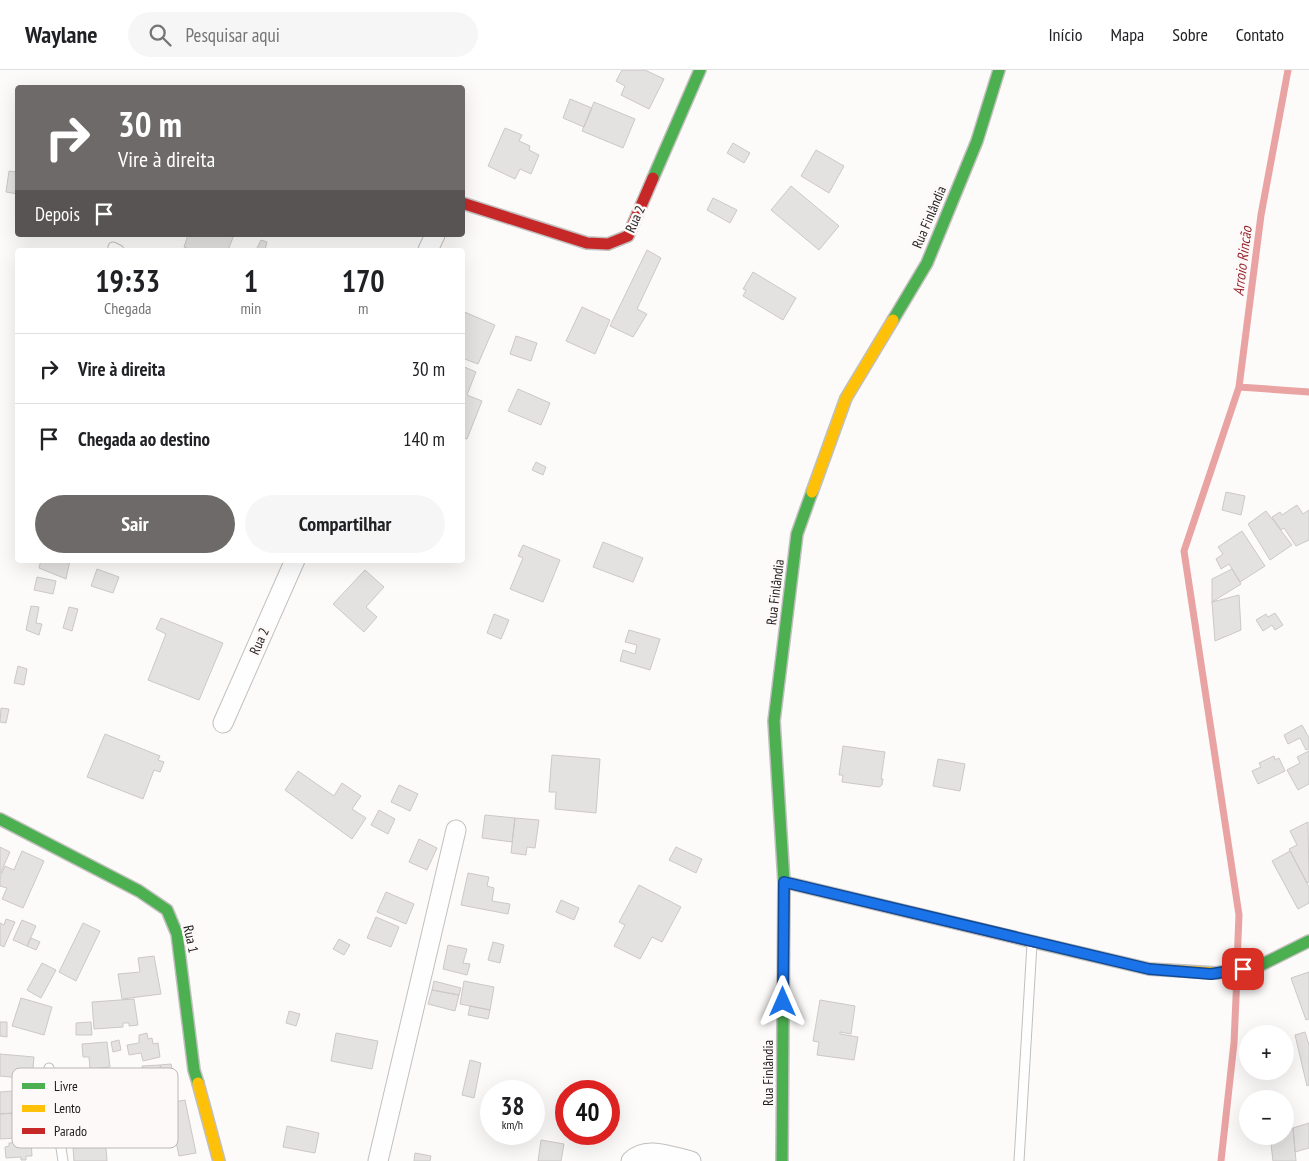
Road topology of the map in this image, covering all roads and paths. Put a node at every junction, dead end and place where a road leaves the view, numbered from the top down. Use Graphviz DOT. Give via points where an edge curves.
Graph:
graph roads {
  1 [pos="700,70"];
  2 [pos="1000,70"];
  3 [pos="465,203"];
  4 [pos="293,563"];
  5 [pos="223,723"];
  6 [pos="0,819"];
  7 [pos="456,830"];
  8 [pos="784,882"];
  9 [pos="1032,941"];
  10 [pos="1309,941"];
  11 [pos="61,1148"];
  12 [pos="63,1161"];
  13 [pos="220,1161"];
  14 [pos="378,1161"];
  15 [pos="631,1161"];
  16 [pos="691,1161"];
  17 [pos="782,1161"];
  18 [pos="1019,1161"];
  1 -- 3 [label="street, Rua 2" via="628,236 617,243 601,246 587,243"];
  2 -- 8 [label="street, Rua Finlândia" via="977,141 926,263 846,398 797,534 774,721"];
  4 -- 5 [label="street, Rua 2"];
  6 -- 13 [label="street, Rua 1" via="139,891 167,910 176,934 194,1070"];
  7 -- 14 [label="street"];
  8 -- 9 [label="street"];
  8 -- 17 [label="street, Rua Finlândia"];
  9 -- 10 [label="street" via="1149,969 1211,974 1259,966"];
  9 -- 18 [label="lane"];
  11 -- 12 [label="lane"];
  15 -- 16 [label="street" via="644,1153"];
}
